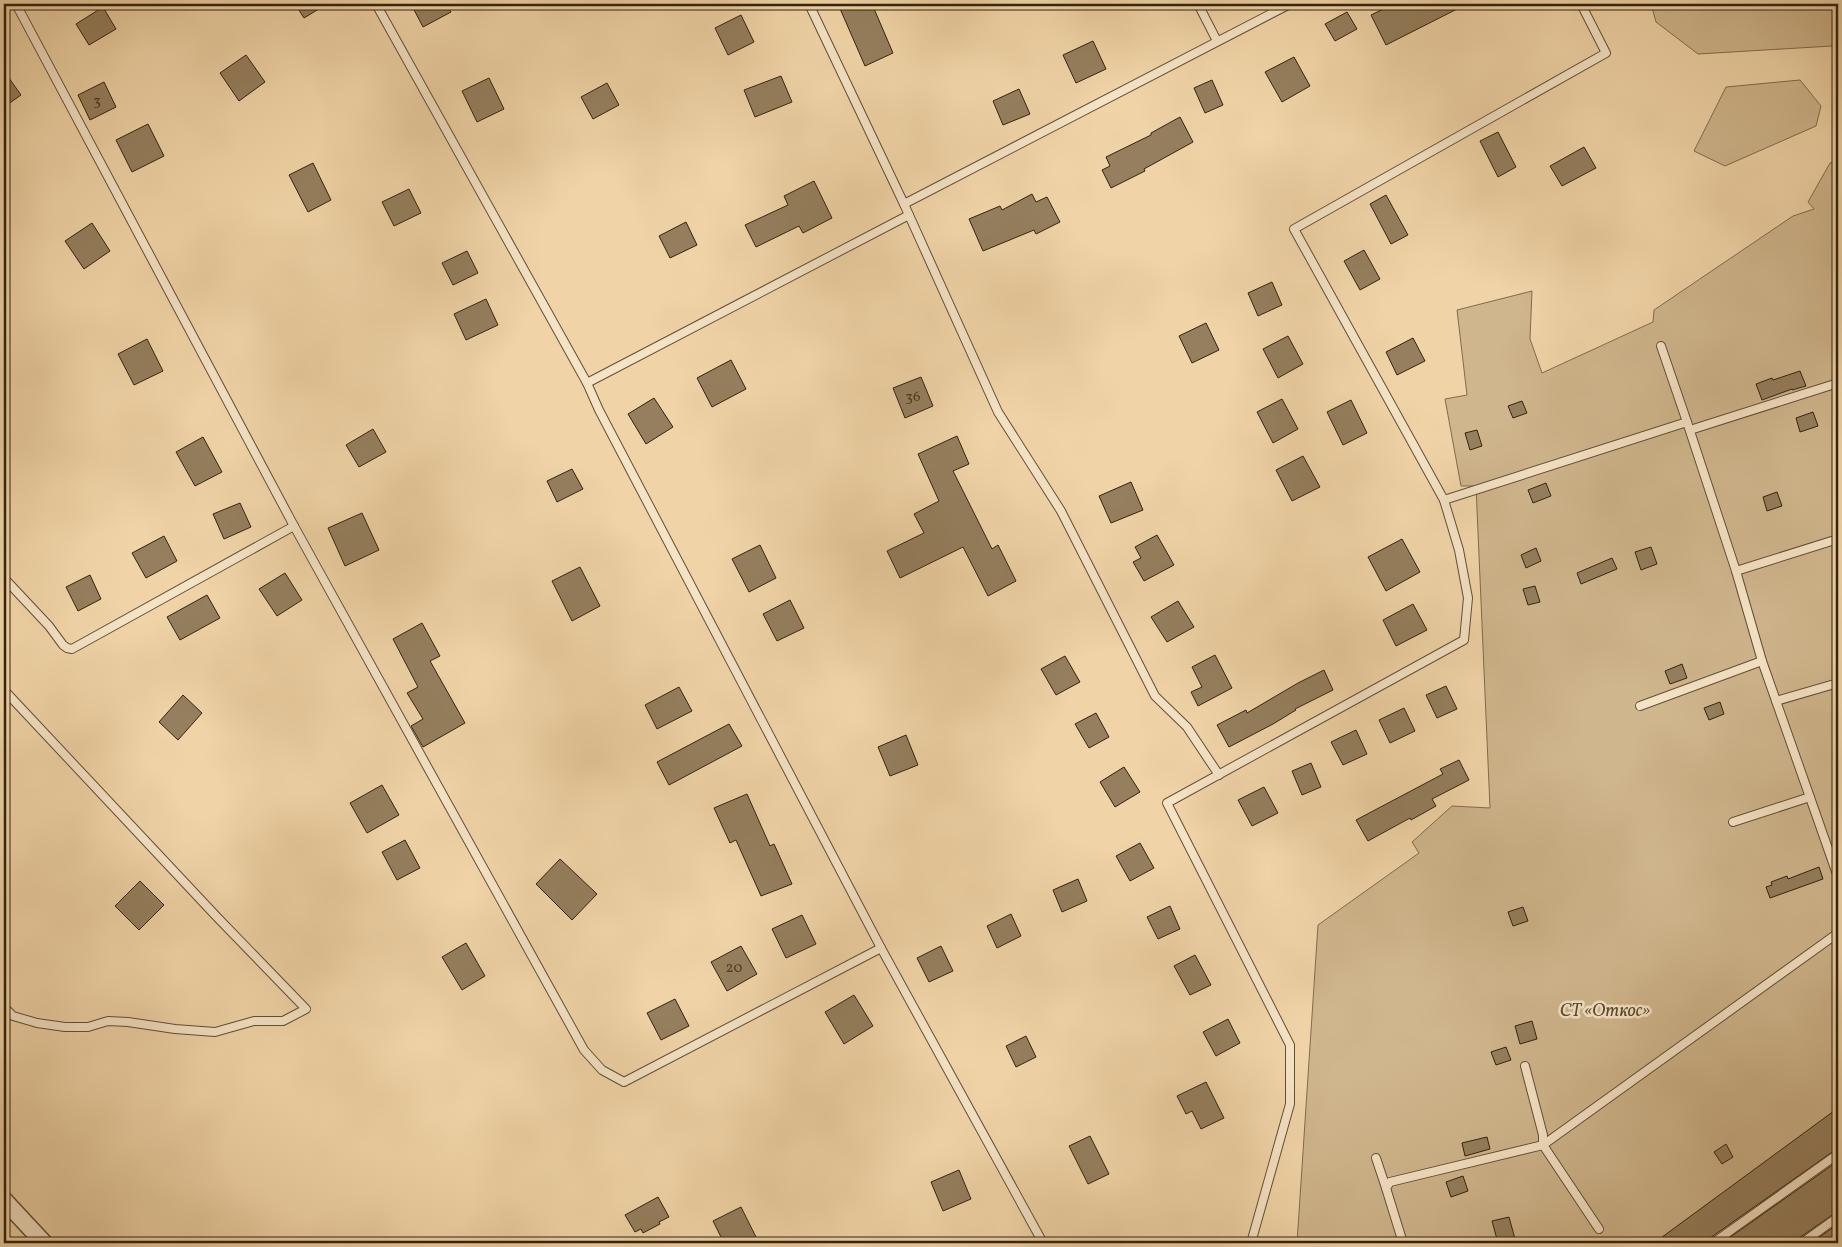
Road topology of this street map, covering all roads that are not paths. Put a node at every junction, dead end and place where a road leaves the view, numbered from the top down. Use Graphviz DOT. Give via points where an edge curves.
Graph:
graph roads {
  1 [pos="16,4"];
  2 [pos="376,4"];
  3 [pos="809,4"];
  4 [pos="1198,4"];
  5 [pos="1290,4"];
  6 [pos="1581,4"];
  7 [pos="1217,41"];
  8 [pos="904,204"];
  9 [pos="910,215"];
  10 [pos="1662,346"];
  11 [pos="588,383"];
  12 [pos="1838,383"];
  13 [pos="1688,426"];
  14 [pos="1444,500"];
  15 [pos="294,526"];
  16 [pos="1838,539"];
  17 [pos="1736,571"];
  18 [pos="4,578"];
  19 [pos="1762,661"];
  20 [pos="1838,683"];
  21 [pos="4,690"];
  22 [pos="1776,701"];
  23 [pos="1640,706"];
  24 [pos="1219,775"];
  25 [pos="1810,797"];
  26 [pos="1733,822"];
  27 [pos="1838,877"];
  28 [pos="1838,933"];
  29 [pos="881,948"];
  30 [pos="4,1007"];
  31 [pos="1525,1066"];
  32 [pos="1543,1145"];
  33 [pos="1838,1154"];
  34 [pos="1376,1158"];
  35 [pos="1386,1188"];
  36 [pos="4,1200"];
  37 [pos="1838,1217"];
  38 [pos="1599,1228"];
  39 [pos="44,1243"];
  40 [pos="1043,1243"];
  41 [pos="1250,1243"];
  42 [pos="1403,1243"];
  43 [pos="1713,1243"];
  44 [pos="1802,1243"];
  1 -- 15 [label="lane"];
  2 -- 11 [label="lane"];
  3 -- 8 [label="lane"];
  4 -- 7 [label="lane"];
  5 -- 7 [label="lane"];
  6 -- 14 [label="lane" via="1606,53 1294,229"];
  7 -- 8 [label="lane"];
  8 -- 9 [label="lane"];
  9 -- 11 [label="lane"];
  9 -- 24 [label="lane" via="998,412 1061,511 1155,696 1187,727"];
  10 -- 13 [label="lane"];
  11 -- 29 [label="lane"];
  12 -- 13 [label="lane"];
  13 -- 14 [label="lane"];
  13 -- 17 [label="lane"];
  14 -- 24 [label="lane" via="1459,550 1468,598 1464,640"];
  15 -- 18 [label="lane" via="72,649 63,644"];
  15 -- 29 [label="lane" via="584,1050 602,1070 624,1082"];
  16 -- 17 [label="lane"];
  17 -- 19 [label="lane"];
  19 -- 22 [label="lane"];
  19 -- 23 [label="lane"];
  20 -- 22 [label="lane"];
  21 -- 30 [label="lane" via="306,1009 283,1021 254,1020 215,1032 108,1021 88,1027 65,1027 13,1016"];
  22 -- 25 [label="lane"];
  24 -- 41 [label="lane" via="1167,803 1290,1044 1290,1104"];
  25 -- 26 [label="lane"];
  25 -- 27 [label="lane"];
  28 -- 32 [label="lane"];
  29 -- 40 [label="lane"];
  31 -- 32 [label="lane"];
  32 -- 35 [label="lane" via="1390,1182"];
  32 -- 38 [label="lane"];
  33 -- 43 [label="lane"];
  34 -- 35 [label="lane"];
  35 -- 42 [label="lane"];
  36 -- 39 [label="street"];
  37 -- 44 [label="lane"];
}
